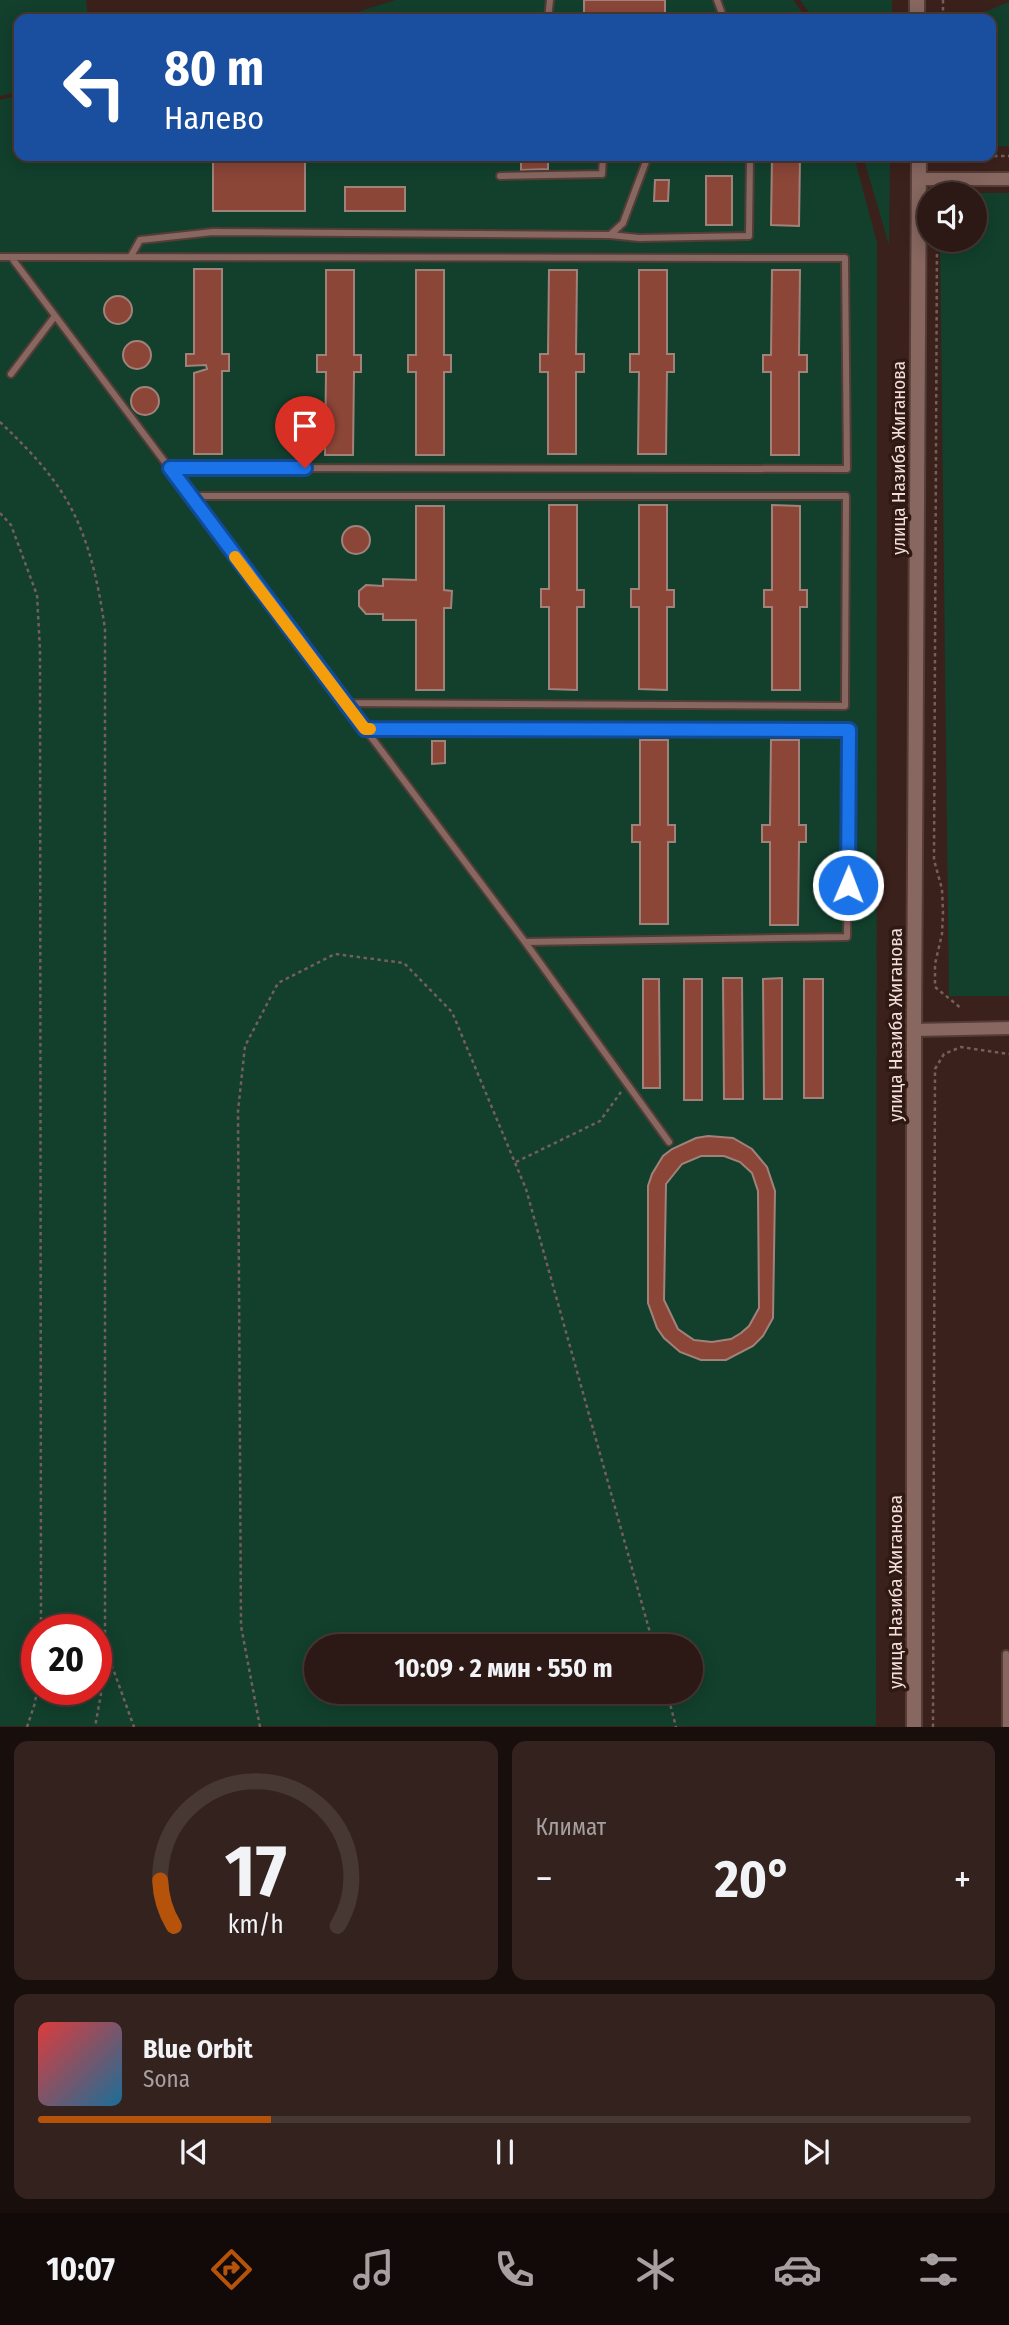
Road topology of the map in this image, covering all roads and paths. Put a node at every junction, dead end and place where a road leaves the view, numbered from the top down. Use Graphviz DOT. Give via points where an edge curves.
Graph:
graph roads {
  1 [pos="602,161"];
  2 [pos="646,161"];
  3 [pos="750,161"];
  4 [pos="919,161"];
  5 [pos="500,176"];
  6 [pos="919,179"];
  7 [pos="1009,179"];
  8 [pos="610,235"];
  9 [pos="937,252"];
  10 [pos="131,256"];
  11 [pos="0,257"];
  12 [pos="11,257"];
  13 [pos="55,316"];
  14 [pos="10,374"];
  15 [pos="0,422"];
  16 [pos="170,468"];
  17 [pos="190,496"];
  18 [pos="0,513"];
  19 [pos="344,703"];
  20 [pos="365,729"];
  21 [pos="526,942"];
  22 [pos="962,1009"];
  23 [pos="1009,1028"];
  24 [pos="914,1030"];
  25 [pos="1009,1054"];
  26 [pos="627,1083"];
  27 [pos="669,1142"];
  28 [pos="515,1162"];
  29 [pos="41,1614"];
  30 [pos="105,1614"];
  31 [pos="650,1634"];
  32 [pos="1006,1654"];
  33 [pos="112,1668"];
  34 [pos="670,1704"];
  35 [pos="34,1705"];
  36 [pos="99,1705"];
  37 [pos="27,1727"];
  38 [pos="94,1727"];
  39 [pos="134,1727"];
  40 [pos="260,1727"];
  41 [pos="676,1727"];
  42 [pos="914,1727"];
  43 [pos="933,1727"];
  44 [pos="1006,1727"];
  1 -- 5 [label="lane" via="601,174"];
  2 -- 8 [label="lane" via="623,223"];
  3 -- 8 [label="lane" via="749,236"];
  4 -- 6 [label="street, улица Назиба Жиганова"];
  6 -- 7 [label="street"];
  6 -- 24 [label="street, улица Назиба Жиганова"];
  8 -- 10 [label="lane" via="213,232 139,240"];
  9 -- 22 [label="path" via="934,860 943,912 935,987"];
  10 -- 12 [label="lane"];
  10 -- 16 [label="lane" via="845,258 847,469"];
  11 -- 12 [label="lane"];
  12 -- 13 [label="lane"];
  13 -- 14 [label="lane"];
  13 -- 16 [label="lane"];
  15 -- 30 [label="path" via="33,454 61,491 84,537 105,629"];
  16 -- 17 [label="lane"];
  17 -- 19 [label="lane"];
  17 -- 19 [label="lane" via="846,496 845,706"];
  18 -- 29 [label="path" via="11,525 37,595 40,650"];
  19 -- 20 [label="lane"];
  20 -- 21 [label="lane"];
  20 -- 21 [label="lane" via="849,730 847,937"];
  21 -- 26 [label="lane"];
  23 -- 24 [label="street"];
  24 -- 42 [label="street, улица Назиба Жиганова"];
  25 -- 43 [label="path" via="961,1047 944,1054 935,1069"];
  26 -- 27 [label="lane"];
  26 -- 28 [label="path" via="600,1121"];
  28 -- 31 [label="path"];
  28 -- 40 [label="path" via="452,1012 404,963 335,954 278,983 245,1046 238,1111 241,1626"];
  32 -- 44 [label="lane"];
  33 -- 39 [label="path"];
  34 -- 41 [label="path"];
  35 -- 37 [label="path"];
  36 -- 38 [label="path"];
}
